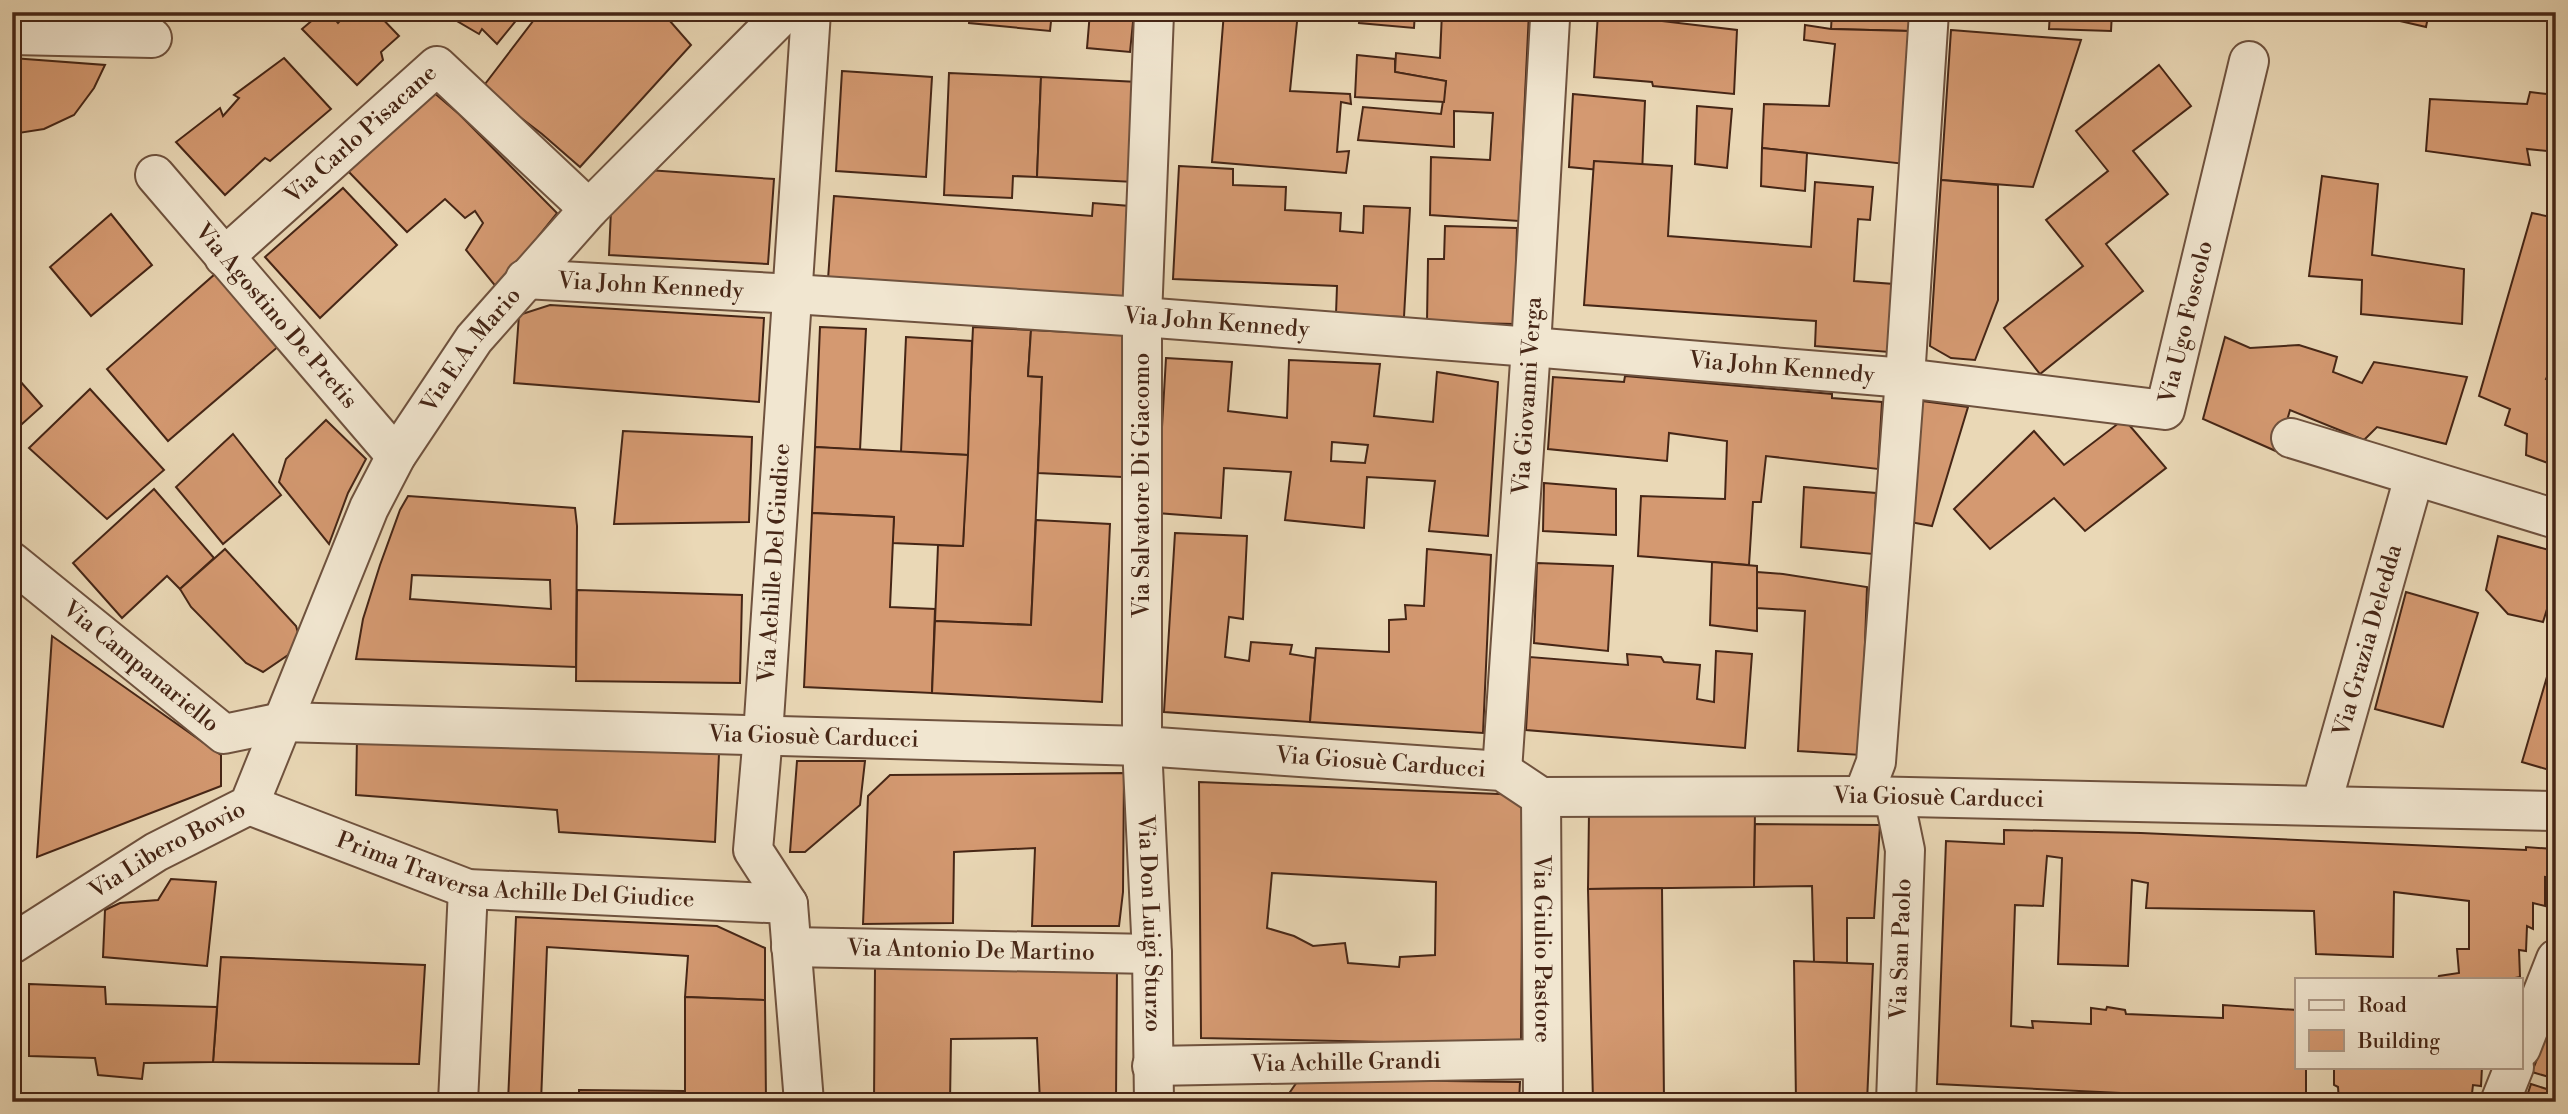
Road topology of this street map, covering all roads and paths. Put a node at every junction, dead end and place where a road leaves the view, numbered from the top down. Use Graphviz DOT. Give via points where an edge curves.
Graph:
graph roads {
  1 [pos="785,12"];
  2 [pos="811,12"];
  3 [pos="1929,12"];
  4 [pos="1154,14"];
  5 [pos="1550,19"];
  6 [pos="12,35"];
  7 [pos="152,38"];
  8 [pos="2249,61"];
  9 [pos="155,175"];
  10 [pos="589,209"];
  11 [pos="224,257"];
  12 [pos="526,279"];
  13 [pos="793,294"];
  14 [pos="1142,317"];
  15 [pos="1531,347"];
  16 [pos="1905,378"];
  17 [pos="2291,438"];
  18 [pos="396,456"];
  19 [pos="2414,477"];
  20 [pos="2556,519"];
  21 [pos="12,562"];
  22 [pos="282,722"];
  23 [pos="763,735"];
  24 [pos="1142,746"];
  25 [pos="1502,771"];
  26 [pos="1879,796"];
  27 [pos="1541,797"];
  28 [pos="249,805"];
  29 [pos="2321,806"];
  30 [pos="2556,811"];
  31 [pos="468,889"];
  32 [pos="788,904"];
  33 [pos="12,944"];
  34 [pos="791,947"];
  35 [pos="1152,954"];
  36 [pos="2556,959"];
  37 [pos="2522,1045"];
  38 [pos="1541,1059"];
  39 [pos="2514,1068"];
  40 [pos="1153,1084"];
  41 [pos="458,1102"];
  42 [pos="804,1102"];
  43 [pos="1543,1102"];
  44 [pos="1896,1102"];
  45 [pos="2500,1102"];
  1 -- 10 [label="street, Via E.A. Mario"];
  2 -- 13 [label="street, Via Achille Del Giudice"];
  3 -- 16 [label="street"];
  4 -- 14 [label="street, Via Salvatore Di Giacomo"];
  5 -- 15 [label="street, Via Giovanni Verga"];
  6 -- 7 [label="street"];
  8 -- 16 [label="street, Via Ugo Foscolo" via="2165,410"];
  9 -- 11 [label="street, Via Agostino De Pretis"];
  10 -- 11 [label="street, Via Carlo Pisacane" via="437,66"];
  10 -- 12 [label="street, Via E.A. Mario"];
  11 -- 18 [label="street, Via Agostino De Pretis"];
  12 -- 13 [label="street, Via John Kennedy"];
  12 -- 18 [label="street, Via E.A. Mario" via="474,338"];
  13 -- 14 [label="street, Via John Kennedy"];
  13 -- 23 [label="street, Via Achille Del Giudice"];
  14 -- 15 [label="street, Via John Kennedy"];
  14 -- 24 [label="street, Via Salvatore Di Giacomo"];
  15 -- 16 [label="street, Via John Kennedy"];
  15 -- 25 [label="street, Via Giovanni Verga"];
  16 -- 26 [label="street" via="1876,762"];
  17 -- 19 [label="street"];
  18 -- 22 [label="street, Via E.A. Mario" via="369,508"];
  19 -- 20 [label="street"];
  19 -- 29 [label="street, Via Grazia Deledda"];
  21 -- 22 [label="street, Via Campanariello" via="224,734"];
  22 -- 23 [label="street, Via Giosuè Carducci"];
  22 -- 28 [label="street, Via Libero Bovio"];
  23 -- 24 [label="street, Via Giosuè Carducci"];
  23 -- 32 [label="street, Via Achille Del Giudice" via="753,850"];
  24 -- 25 [label="street, Via Giosuè Carducci"];
  24 -- 35 [label="street, Via Don Luigi Sturzo"];
  25 -- 27 [label="street, Via Giosuè Carducci"];
  26 -- 27 [label="street, Via Giosuè Carducci"];
  26 -- 29 [label="street, Via Giosuè Carducci"];
  26 -- 44 [label="street, Via San Paolo" via="1905,850"];
  27 -- 38 [label="street, Via Giulio Pastore"];
  28 -- 31 [label="street, Prima Traversa Achille Del Giudice"];
  28 -- 33 [label="street, Via Libero Bovio" via="156,852"];
  29 -- 30 [label="street, Via Giosuè Carducci"];
  31 -- 32 [label="street, Prima Traversa Achille Del Giudice"];
  31 -- 41 [label="street"];
  32 -- 34 [label="street, Via Achille Del Giudice"];
  34 -- 35 [label="street, Via Antonio De Martino"];
  34 -- 42 [label="street, Via Achille Del Giudice"];
  35 -- 40 [label="street, Via Don Luigi Sturzo"];
  36 -- 37 [label="street"];
  38 -- 40 [label="street, Via Achille Grandi"];
  38 -- 43 [label="street, Via Giulio Pastore"];
  39 -- 45 [label="street"];
}
